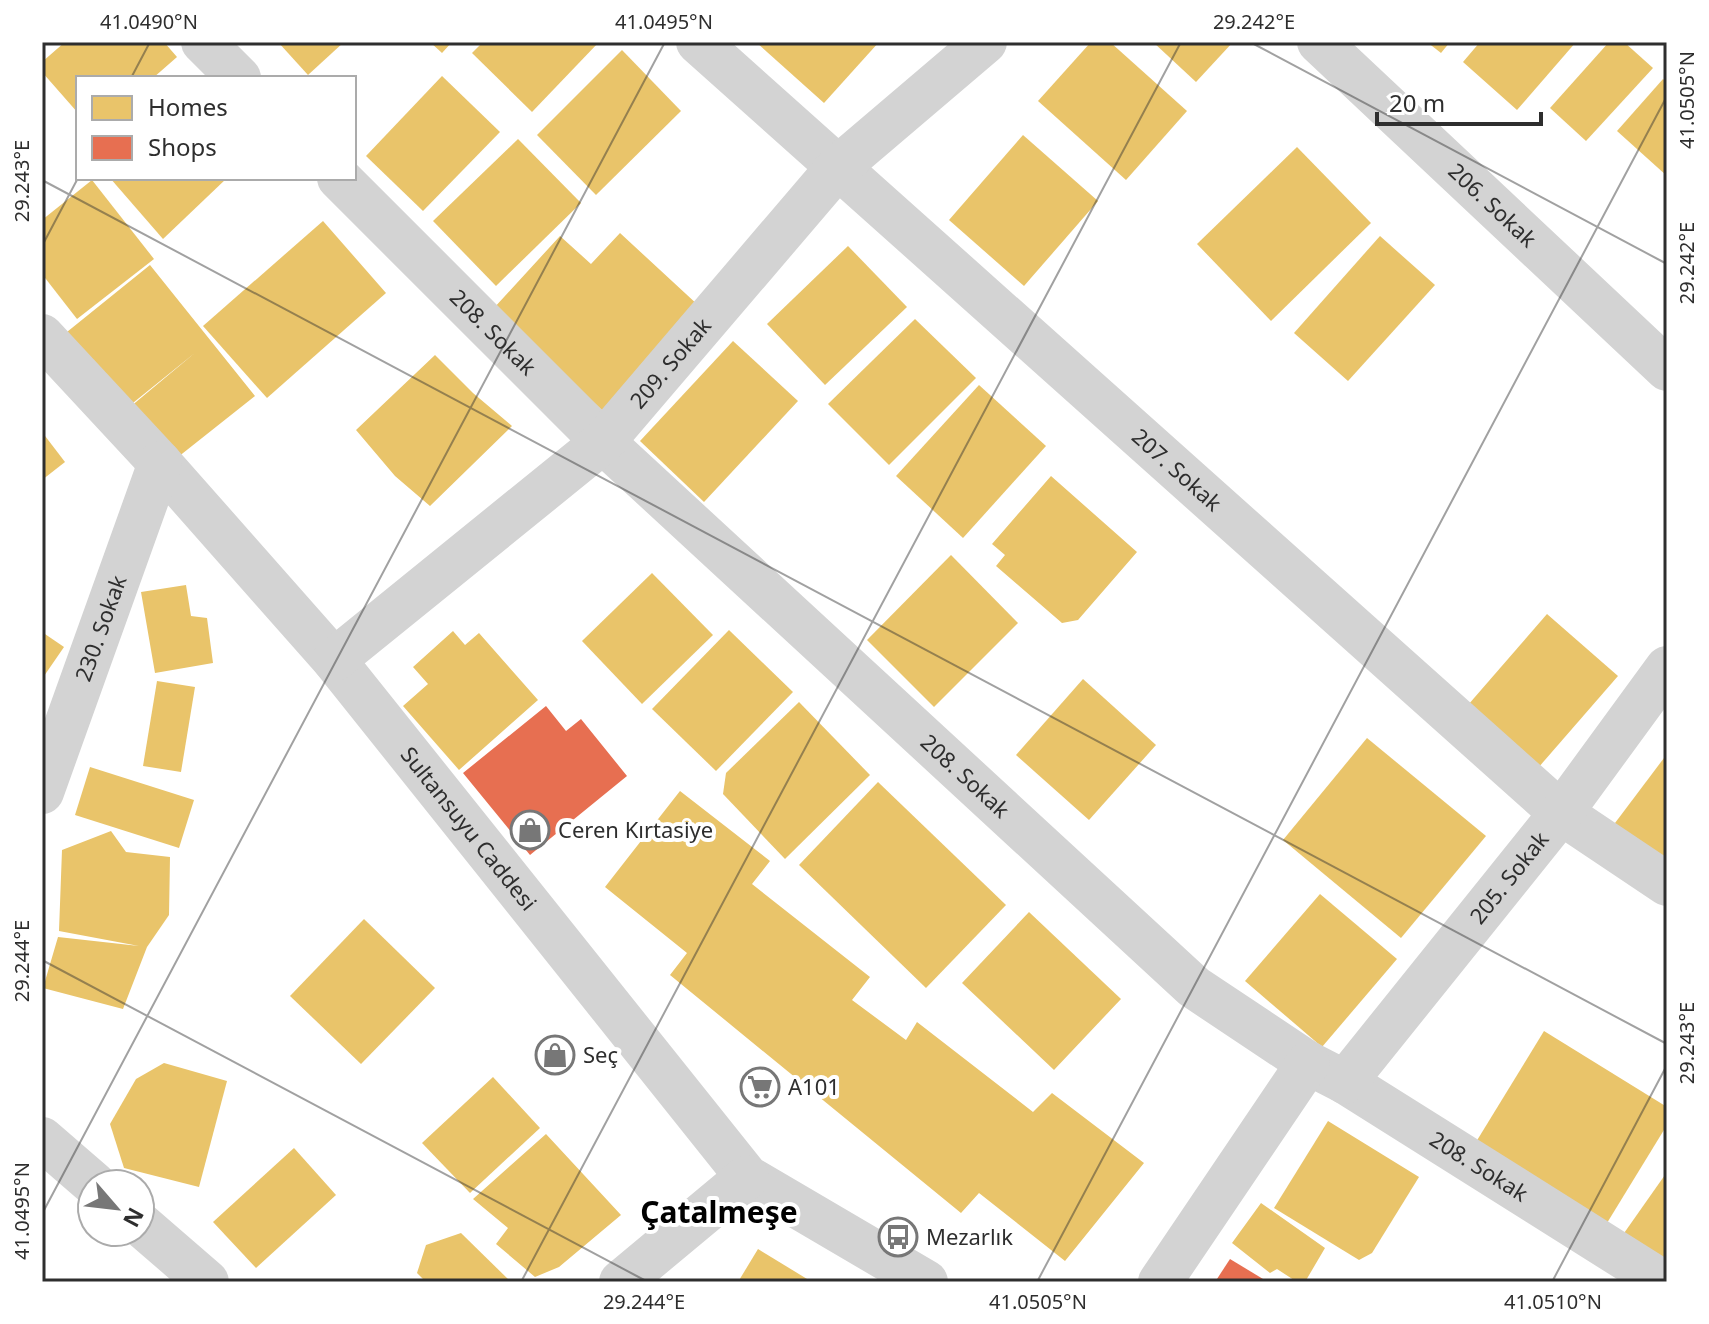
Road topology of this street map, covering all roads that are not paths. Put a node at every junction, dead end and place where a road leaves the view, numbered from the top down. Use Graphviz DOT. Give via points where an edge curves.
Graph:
graph roads {
  1 [pos="203,42"];
  2 [pos="698,42"];
  3 [pos="985,42"];
  4 [pos="1319,42"];
  5 [pos="237,76"];
  6 [pos="837,168"];
  7 [pos="341,180"];
  8 [pos="42,336"];
  9 [pos="1667,369"];
  10 [pos="603,442"];
  11 [pos="160,463"];
  12 [pos="334,660"];
  13 [pos="1667,668"];
  14 [pos="42,792"];
  15 [pos="1561,813"];
  16 [pos="1667,884"];
  17 [pos="1326,1072"];
  18 [pos="42,1139"];
  19 [pos="76,1168"];
  20 [pos="747,1177"];
  21 [pos="156,1238"];
  22 [pos="207,1282"];
  23 [pos="621,1282"];
  24 [pos="926,1282"];
  25 [pos="1160,1282"];
  26 [pos="1663,1282"];
  1 -- 5 [label="street"];
  2 -- 6 [label="street, 207. Sokak"];
  3 -- 6 [label="street, 209. Sokak"];
  4 -- 9 [label="street, 206. Sokak"];
  6 -- 10 [label="street, 209. Sokak"];
  6 -- 15 [label="street, 207. Sokak"];
  7 -- 10 [label="street, 208. Sokak"];
  8 -- 11 [label="street, Sultansuyu Caddesi"];
  10 -- 12 [label="street, 209. Sokak"];
  10 -- 17 [label="street, 208. Sokak" via="1194,987"];
  11 -- 12 [label="street, Sultansuyu Caddesi"];
  11 -- 14 [label="street, 230. Sokak"];
  12 -- 20 [label="street, Sultansuyu Caddesi"];
  13 -- 15 [label="street, 205. Sokak"];
  15 -- 16 [label="street, 207. Sokak"];
  15 -- 17 [label="street, 205. Sokak"];
  17 -- 25 [label="street, 205. Sokak"];
  17 -- 26 [label="street, 208. Sokak"];
  18 -- 19 [label="street"];
  20 -- 23 [label="street"];
  20 -- 24 [label="street, Sultansuyu Caddesi"];
  21 -- 22 [label="street"];
}
